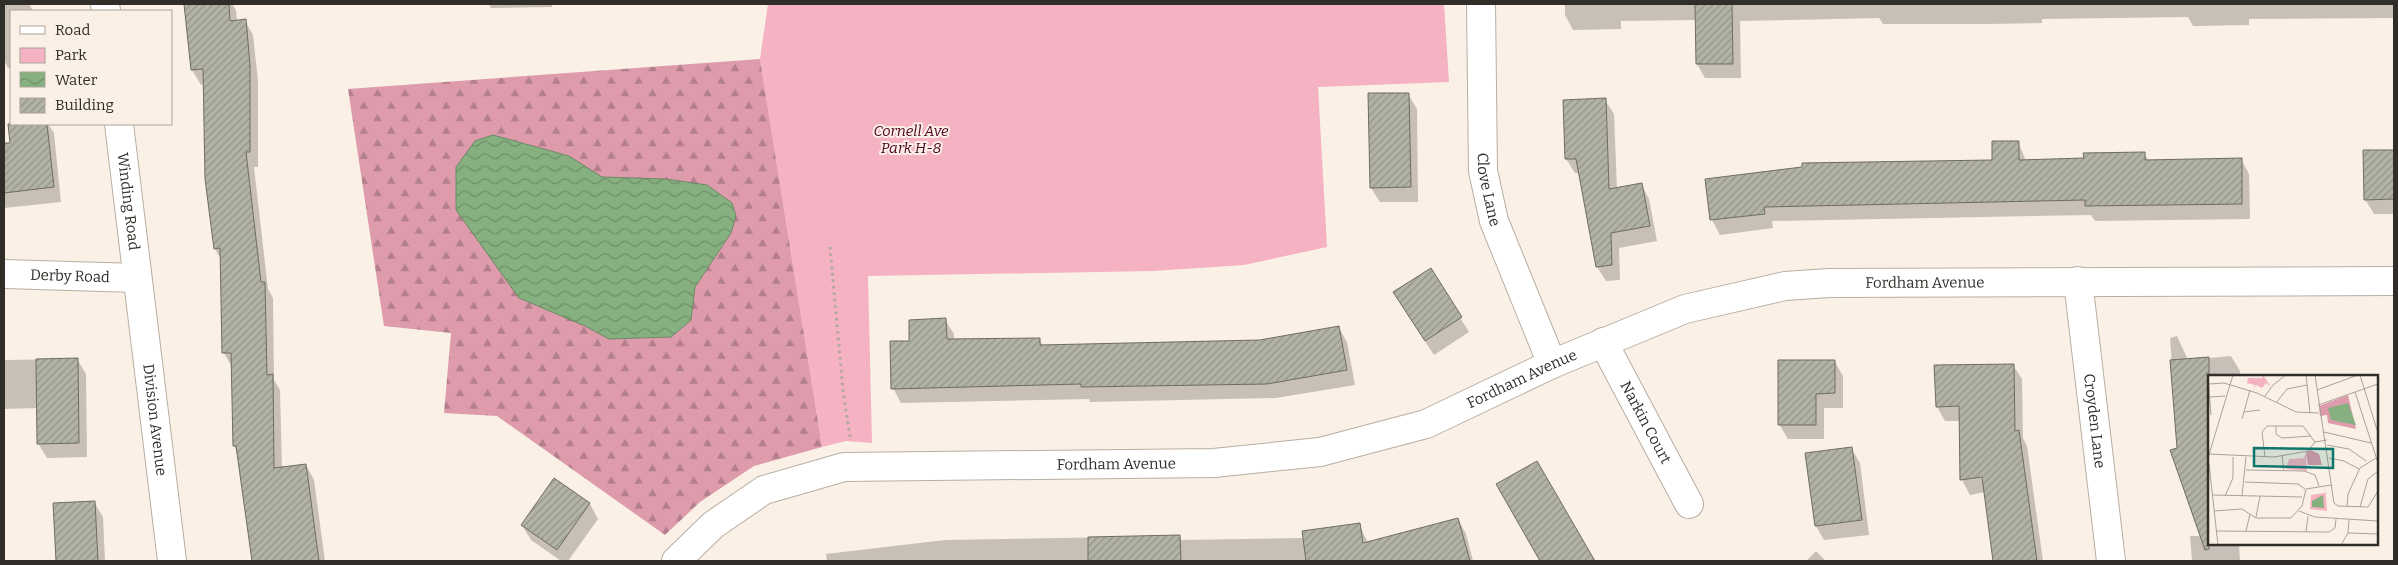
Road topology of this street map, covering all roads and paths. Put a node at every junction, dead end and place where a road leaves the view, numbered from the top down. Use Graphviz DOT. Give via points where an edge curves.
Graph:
graph roads {
  1 [pos="1481,4"];
  2 [pos="119,125"];
  3 [pos="830,247"];
  4 [pos="4,274"];
  5 [pos="137,278"];
  6 [pos="2078,281"];
  7 [pos="2394,281"];
  8 [pos="1603,342"];
  9 [pos="1552,364"];
  10 [pos="854,467"];
  11 [pos="1689,504"];
  12 [pos="172,561"];
  13 [pos="676,561"];
  14 [pos="2111,561"];
  1 -- 9 [label="street, Clove Lane" via="1483,171 1494,221"];
  2 -- 5 [label="street, Winding Road"];
  3 -- 10 [label="path" via="843,390"];
  4 -- 5 [label="street, Derby Road"];
  5 -- 12 [label="street, Division Avenue"];
  6 -- 7 [label="street, Fordham Avenue"];
  6 -- 8 [label="street, Fordham Avenue" via="1785,286 1686,309"];
  6 -- 14 [label="street, Croyden Lane"];
  8 -- 9 [label="street, Fordham Avenue"];
  8 -- 11 [label="street, Narkin Court"];
  9 -- 10 [label="street, Fordham Avenue" via="1426,424 1320,452 1214,462"];
  10 -- 13 [label="street, Fordham Avenue" via="764,490 713,525"];
}
